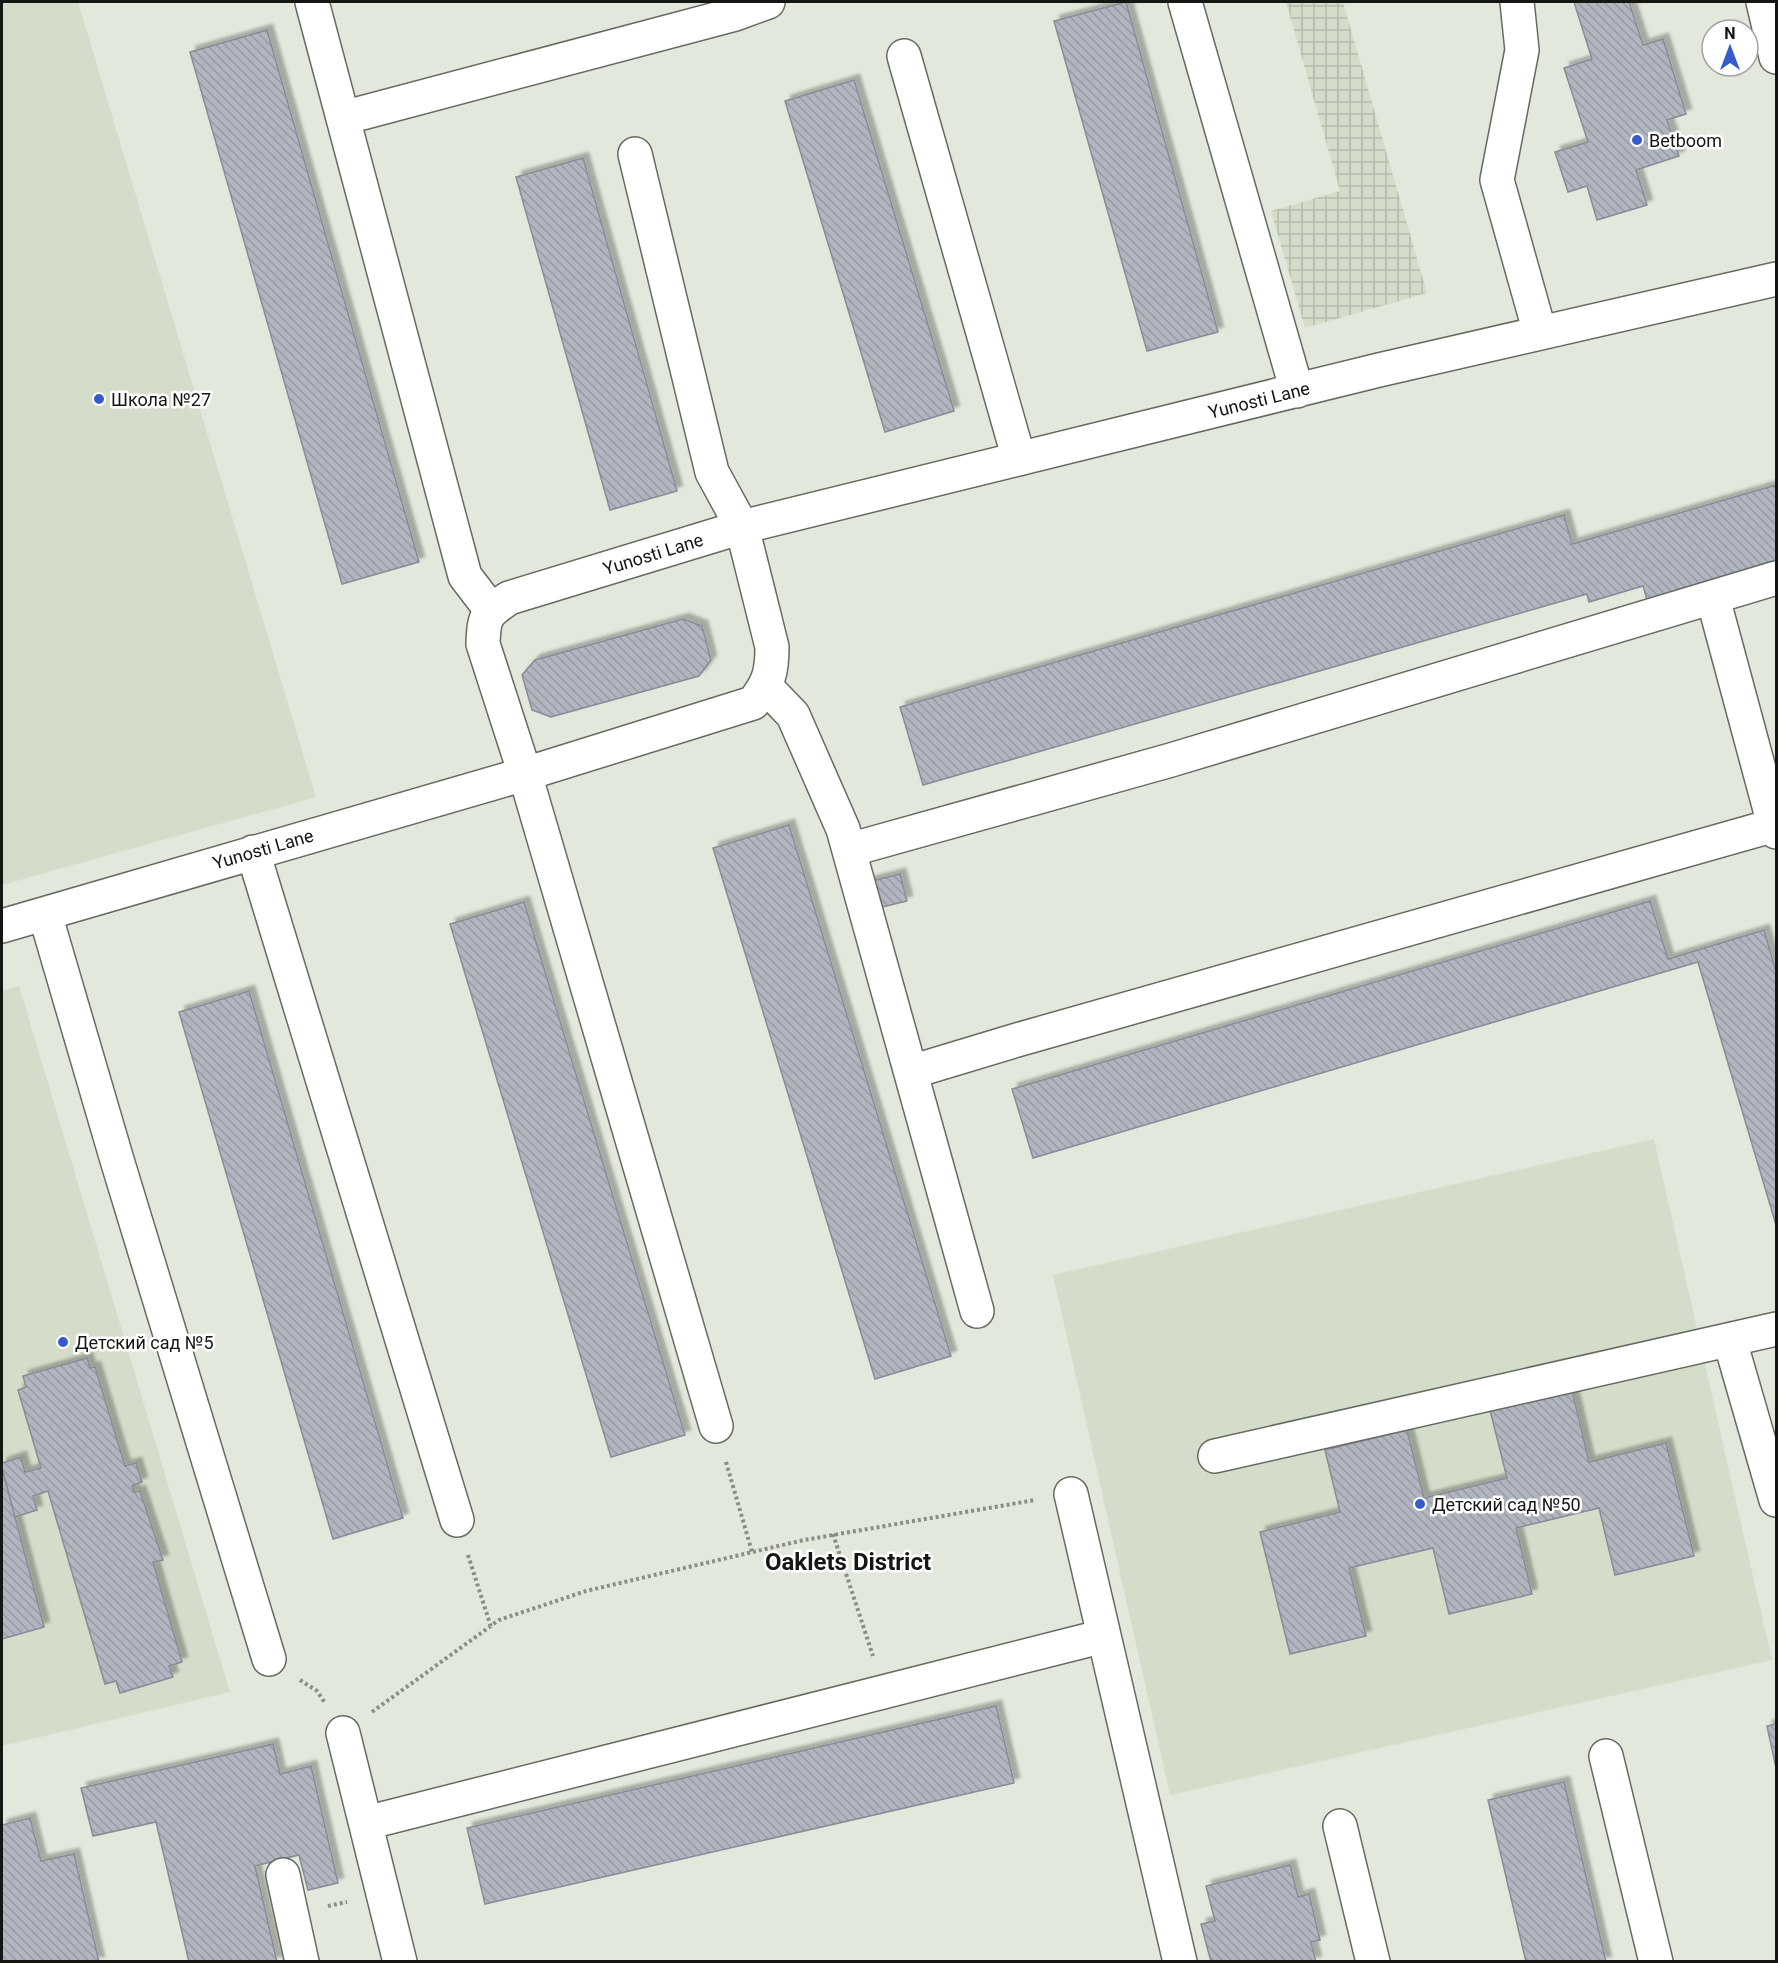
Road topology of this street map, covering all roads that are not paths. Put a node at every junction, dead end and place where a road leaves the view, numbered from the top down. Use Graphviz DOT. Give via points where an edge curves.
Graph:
graph roads {
  1 [pos="312,2"];
  2 [pos="768,2"];
  3 [pos="1185,2"];
  4 [pos="1517,2"];
  5 [pos="1763,2"];
  6 [pos="904,56"];
  7 [pos="1776,57"];
  8 [pos="343,118"];
  9 [pos="635,154"];
  10 [pos="1776,279"];
  11 [pos="1540,333"];
  12 [pos="1297,391"];
  13 [pos="1019,459"];
  14 [pos="742,527"];
  15 [pos="1776,579"];
  16 [pos="1713,598"];
  17 [pos="491,610"];
  18 [pos="766,687"];
  19 [pos="525,774"];
  20 [pos="1775,829"];
  21 [pos="849,850"];
  22 [pos="253,852"];
  23 [pos="45,914"];
  24 [pos="2,926"];
  25 [pos="911,1072"];
  26 [pos="978,1311"];
  27 [pos="1776,1329"];
  28 [pos="1730,1341"];
  29 [pos="716,1426"];
  30 [pos="1215,1456"];
  31 [pos="1071,1494"];
  32 [pos="1776,1500"];
  33 [pos="457,1520"];
  34 [pos="1104,1636"];
  35 [pos="269,1659"];
  36 [pos="343,1733"];
  37 [pos="1606,1756"];
  38 [pos="366,1823"];
  39 [pos="1340,1826"];
  40 [pos="283,1875"];
  41 [pos="302,1962"];
  42 [pos="400,1962"];
  43 [pos="1180,1962"];
  44 [pos="1373,1962"];
  45 [pos="1656,1962"];
  1 -- 8 [label="street"];
  2 -- 8 [label="street"];
  3 -- 12 [label="street"];
  4 -- 11 [label="street" via="1522,50 1497,180"];
  5 -- 7 [label="street"];
  6 -- 13 [label="street"];
  8 -- 17 [label="street" via="465,576"];
  9 -- 14 [label="street" via="712,472"];
  10 -- 11 [label="street, Yunosti Lane"];
  11 -- 12 [label="street, Yunosti Lane"];
  12 -- 13 [label="street, Yunosti Lane"];
  13 -- 14 [label="street, Yunosti Lane"];
  14 -- 17 [label="street, Yunosti Lane" via="509,598"];
  14 -- 18 [label="street" via="772,646"];
  15 -- 16 [label="street"];
  16 -- 20 [label="street"];
  16 -- 21 [label="street" via="1182,757"];
  17 -- 19 [label="street" via="483,622 483,644"];
  18 -- 19 [label="street, Yunosti Lane" via="753,703"];
  18 -- 21 [label="street" via="793,715"];
  19 -- 22 [label="street, Yunosti Lane"];
  19 -- 29 [label="street"];
  20 -- 25 [label="street"];
  21 -- 25 [label="street"];
  22 -- 23 [label="street, Yunosti Lane"];
  22 -- 33 [label="street"];
  23 -- 24 [label="street, Yunosti Lane"];
  23 -- 35 [label="street"];
  25 -- 26 [label="street"];
  27 -- 28 [label="street"];
  28 -- 30 [label="street"];
  28 -- 32 [label="street"];
  31 -- 34 [label="street"];
  34 -- 38 [label="street"];
  34 -- 43 [label="street"];
  36 -- 38 [label="street"];
  37 -- 45 [label="street"];
  38 -- 42 [label="street"];
  39 -- 44 [label="street"];
  40 -- 41 [label="street"];
}
